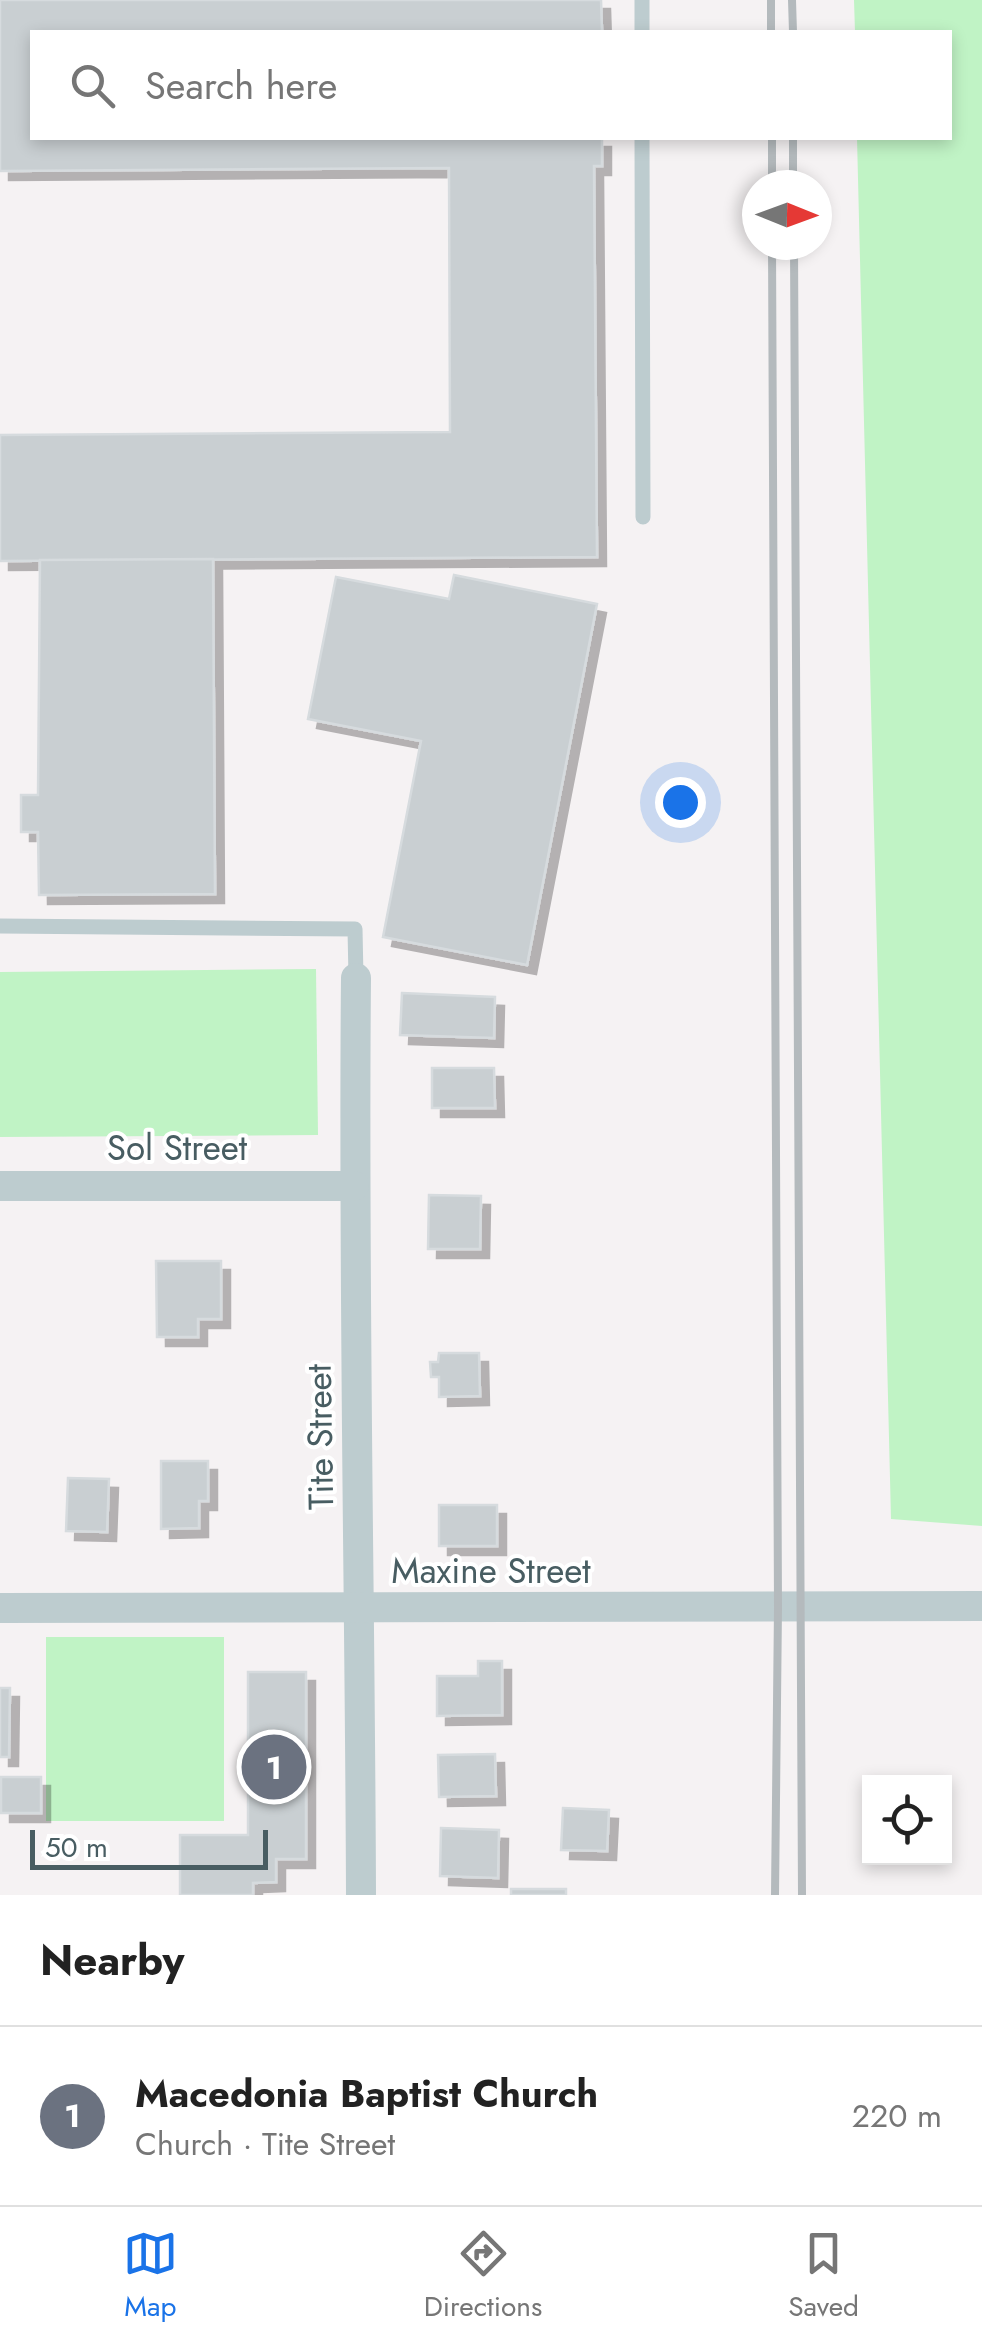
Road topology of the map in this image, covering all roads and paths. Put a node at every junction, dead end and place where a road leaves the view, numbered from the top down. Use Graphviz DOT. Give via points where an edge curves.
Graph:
graph roads {
  1 [pos="642,0"];
  2 [pos="642,30"];
  3 [pos="642,140"];
  4 [pos="643,518"];
  5 [pos="0,926"];
  6 [pos="356,978"];
  7 [pos="0,1186"];
  8 [pos="354,1186"];
  9 [pos="982,1606"];
  10 [pos="0,1608"];
  11 [pos="361,1609"];
  12 [pos="361,1895"];
  1 -- 2 [label="lane"];
  3 -- 4 [label="lane"];
  5 -- 6 [label="lane" via="355,929"];
  6 -- 8 [label="street, Tite Street"];
  7 -- 8 [label="street, Sol Street"];
  8 -- 11 [label="street, Tite Street"];
  9 -- 11 [label="street, Maxine Street"];
  10 -- 11 [label="street, Maxine Street"];
  11 -- 12 [label="street, Tite Street"];
}
